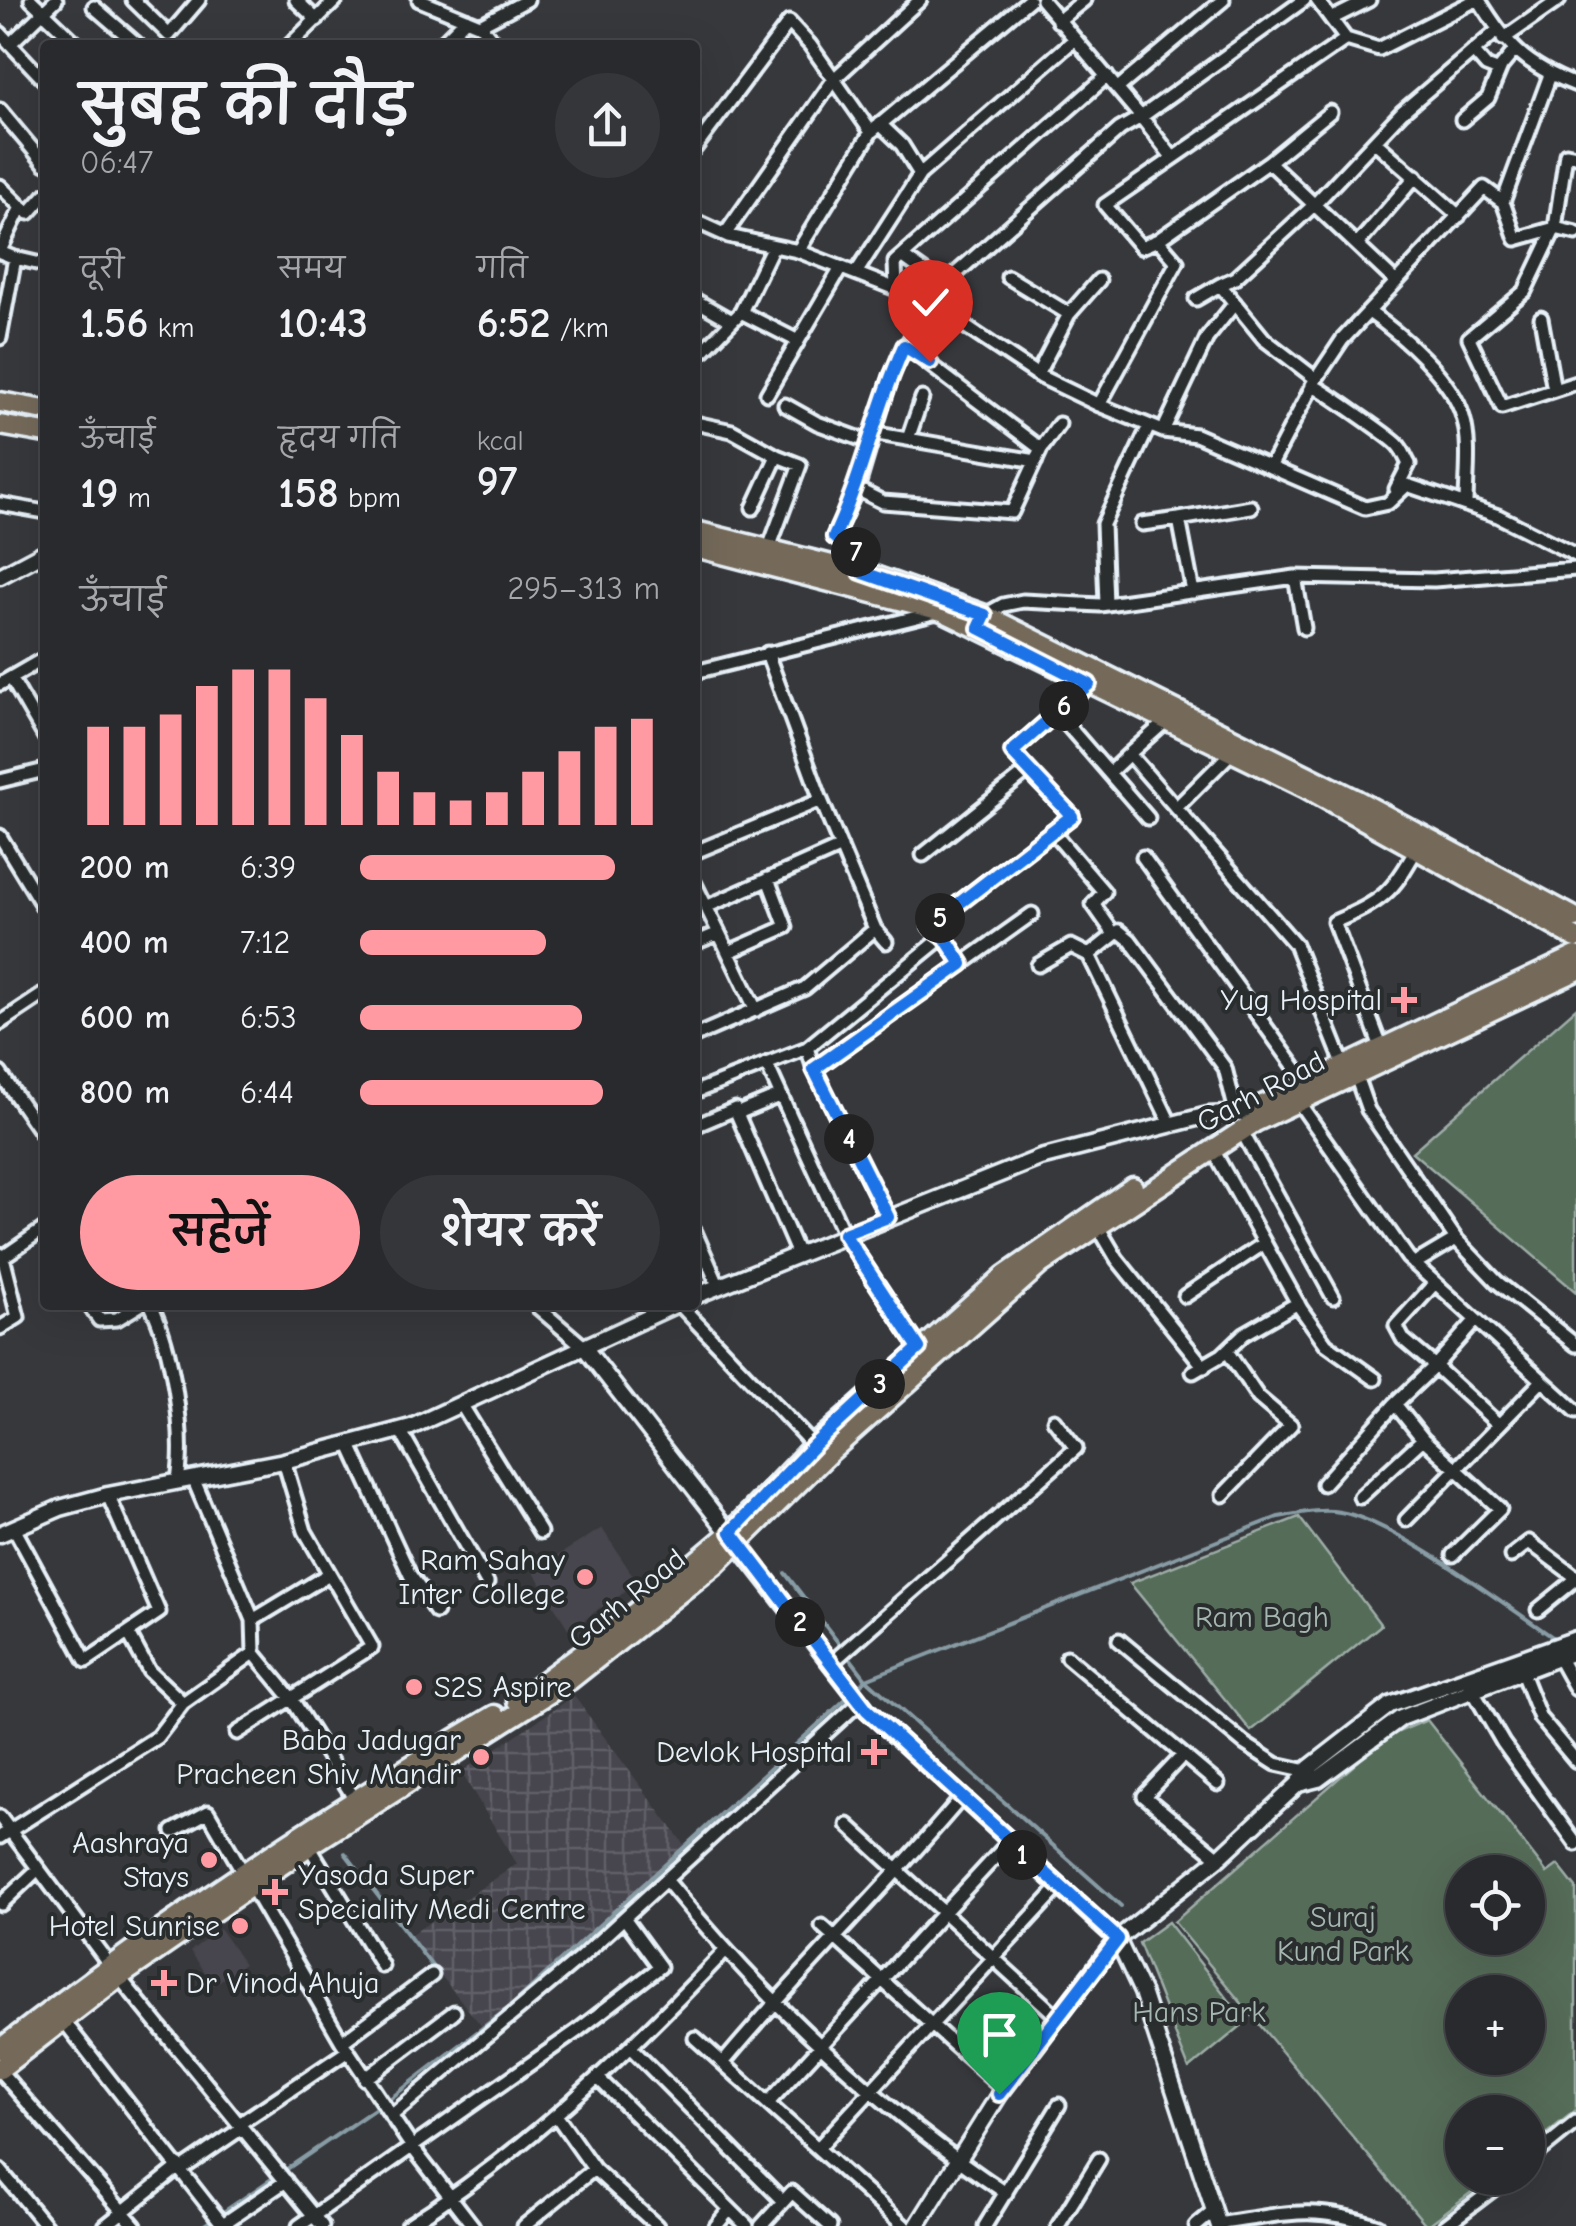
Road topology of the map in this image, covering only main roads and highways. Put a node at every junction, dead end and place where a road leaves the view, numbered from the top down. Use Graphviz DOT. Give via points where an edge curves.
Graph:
graph roads {
  1 [pos="0,402"];
  2 [pos="40,409"];
  3 [pos="0,424"];
  4 [pos="40,432"];
  5 [pos="700,533"];
  6 [pos="700,548"];
  7 [pos="777,556"];
  8 [pos="947,606"];
  9 [pos="982,622"];
  10 [pos="1236,747"];
  11 [pos="1352,805"];
  12 [pos="1576,918"];
  13 [pos="1576,938"];
  14 [pos="1576,956"];
  15 [pos="1576,971"];
  16 [pos="1434,1030"];
  17 [pos="1349,1068"];
  18 [pos="1243,1119"];
  19 [pos="1122,1201"];
  20 [pos="1035,1262"];
  21 [pos="993,1296"];
  22 [pos="820,1451"];
  23 [pos="359,1805"];
  24 [pos="248,1878"];
  25 [pos="87,1991"];
  26 [pos="0,2049"];
  27 [pos="0,2070"];
  1 -- 2 [label="main road"];
  3 -- 4 [label="main road"];
  5 -- 7 [label="main road"];
  6 -- 7 [label="main road"];
  7 -- 8 [label="main road"];
  7 -- 8 [label="main road" via="861,572"];
  8 -- 9 [label="main road"];
  9 -- 10 [label="main road"];
  9 -- 10 [label="main road" via="1089,684"];
  10 -- 11 [label="main road"];
  11 -- 12 [label="main road"];
  11 -- 13 [label="main road"];
  14 -- 16 [label="main road, Garh Road"];
  15 -- 16 [label="main road, Garh Road"];
  16 -- 17 [label="main road, Garh Road"];
  16 -- 17 [label="main road, Garh Road" via="1381,1047"];
  17 -- 18 [label="main road, Garh Road" via="1297,1100"];
  17 -- 18 [label="main road, Garh Road" via="1306,1081"];
  18 -- 19 [label="main road, Garh Road"];
  18 -- 19 [label="main road, Garh Road" via="1212,1148"];
  19 -- 20 [label="main road, Garh Road"];
  19 -- 20 [label="main road, Garh Road" via="1097,1225"];
  20 -- 21 [label="main road, Garh Road"];
  21 -- 22 [label="main road, Garh Road"];
  21 -- 22 [label="main road, Garh Road" via="919,1348"];
  22 -- 23 [label="main road, Garh Road" via="735,1537 566,1675"];
  23 -- 24 [label="main road, Garh Road"];
  23 -- 24 [label="main road, Garh Road" via="309,1846"];
  24 -- 25 [label="main road, Garh Road"];
  25 -- 26 [label="main road, Garh Road"];
  25 -- 27 [label="main road, Garh Road" via="63,2020"];
}
